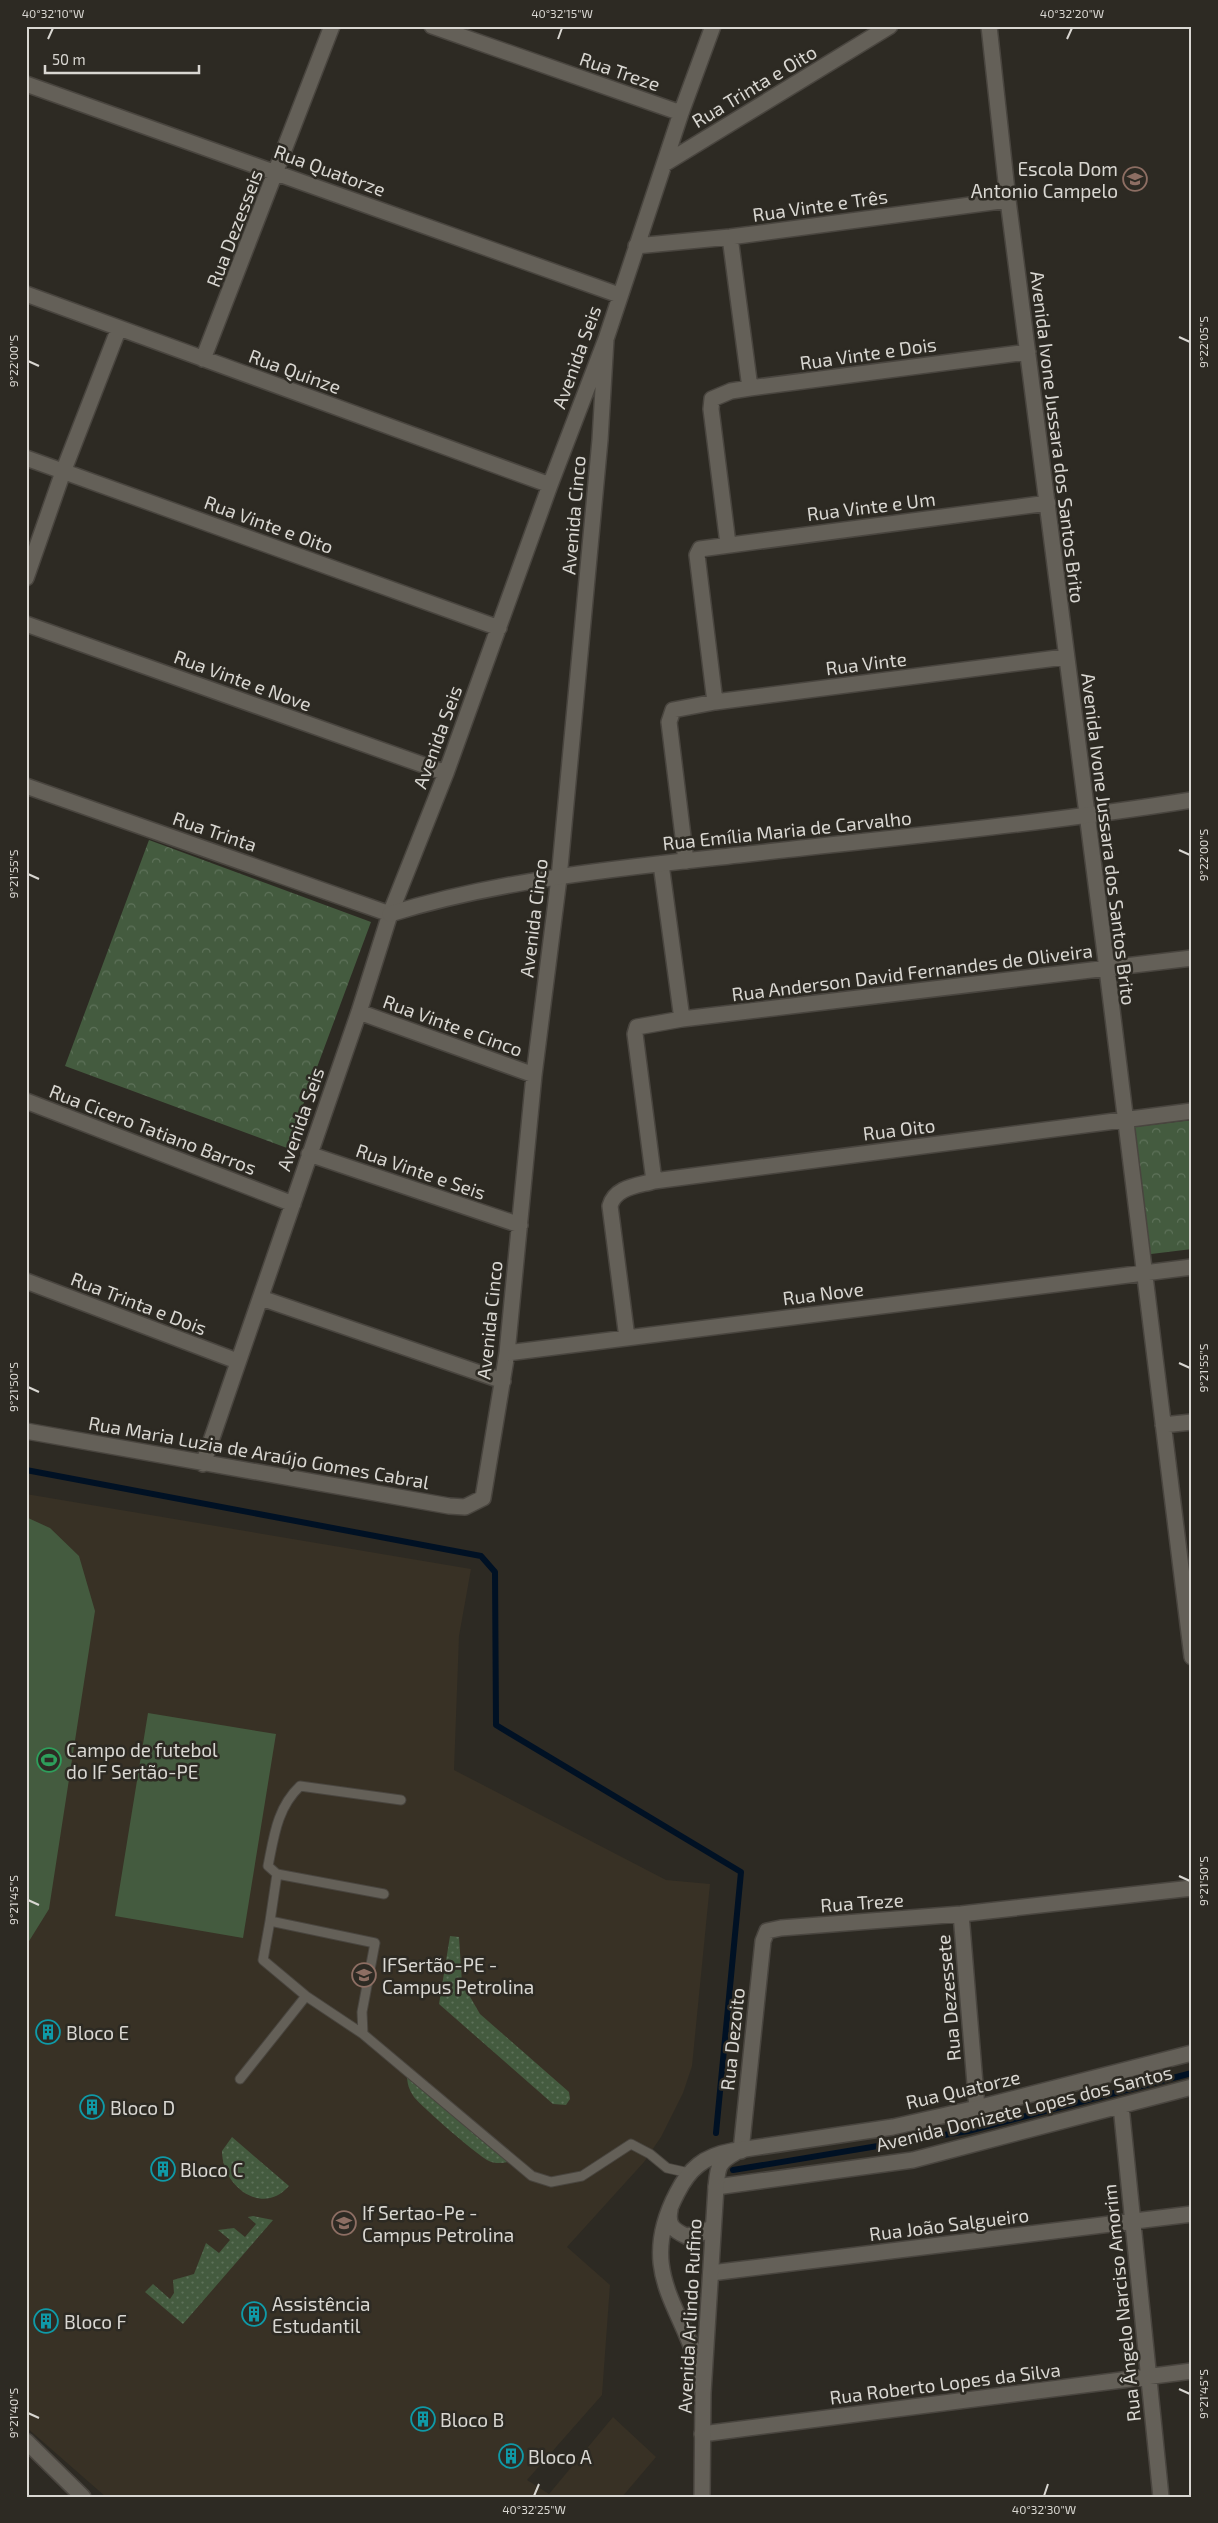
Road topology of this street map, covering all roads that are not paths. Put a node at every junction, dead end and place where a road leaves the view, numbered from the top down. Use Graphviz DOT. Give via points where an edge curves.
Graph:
graph roads {
  1 [pos="332,26"];
  2 [pos="432,26"];
  3 [pos="713,26"];
  4 [pos="890,26"];
  5 [pos="989,26"];
  6 [pos="26,84"];
  7 [pos="680,113"];
  8 [pos="664,164"];
  9 [pos="277,172"];
  10 [pos="1008,200"];
  11 [pos="730,238"];
  12 [pos="636,246"];
  13 [pos="26,294"];
  14 [pos="619,295"];
  15 [pos="119,328"];
  16 [pos="606,339"];
  17 [pos="1028,352"];
  18 [pos="203,359"];
  19 [pos="750,388"];
  20 [pos="26,458"];
  21 [pos="63,472"];
  22 [pos="550,485"];
  23 [pos="1048,503"];
  24 [pos="728,544"];
  25 [pos="26,578"];
  26 [pos="26,624"];
  27 [pos="499,628"];
  28 [pos="1065,657"];
  29 [pos="715,702"];
  30 [pos="446,773"];
  31 [pos="26,786"];
  32 [pos="1192,800"];
  33 [pos="1086,817"];
  34 [pos="686,861"];
  35 [pos="660,864"];
  36 [pos="559,878"];
  37 [pos="390,914"];
  38 [pos="1192,958"];
  39 [pos="1107,970"];
  40 [pos="359,1012"];
  41 [pos="682,1019"];
  42 [pos="534,1075"];
  43 [pos="26,1102"];
  44 [pos="1192,1111"];
  45 [pos="1125,1120"];
  46 [pos="309,1154"];
  47 [pos="654,1181"];
  48 [pos="293,1204"];
  49 [pos="520,1225"];
  50 [pos="1192,1267"];
  51 [pos="1144,1272"];
  52 [pos="26,1281"];
  53 [pos="261,1298"];
  54 [pos="627,1338"];
  55 [pos="507,1353"];
  56 [pos="236,1361"];
  57 [pos="503,1381"];
  58 [pos="1192,1422"];
  59 [pos="1163,1425"];
  60 [pos="26,1431"];
  61 [pos="203,1464"];
  62 [pos="483,1498"];
  63 [pos="1187,1576"];
  64 [pos="1192,1657"];
  65 [pos="400,1800"];
  66 [pos="277,1874"];
  67 [pos="1192,1888"];
  68 [pos="384,1894"];
  69 [pos="960,1914"];
  70 [pos="270,1921"];
  71 [pos="766,1931"];
  72 [pos="306,1996"];
  73 [pos="363,2034"];
  74 [pos="1192,2053"];
  75 [pos="240,2079"];
  76 [pos="1192,2088"];
  77 [pos="1121,2106"];
  78 [pos="977,2108"];
  79 [pos="741,2150"];
  80 [pos="689,2173"];
  81 [pos="716,2188"];
  82 [pos="672,2203"];
  83 [pos="1192,2214"];
  84 [pos="1132,2222"];
  85 [pos="714,2226"];
  86 [pos="711,2273"];
  87 [pos="1192,2371"];
  88 [pos="1147,2377"];
  89 [pos="703,2394"];
  90 [pos="702,2434"];
  91 [pos="26,2441"];
  92 [pos="83,2497"];
  93 [pos="702,2497"];
  94 [pos="1160,2497"];
  1 -- 9 [label="street, Rua Dezesseis"];
  2 -- 7 [label="street, Rua Treze"];
  3 -- 7 [label="street, Avenida Seis"];
  4 -- 8 [label="street, Rua Trinta e Oito"];
  5 -- 10 [label="street, Avenida Ivone Jussara dos Santos Brito"];
  6 -- 9 [label="street, Rua Quatorze"];
  7 -- 8 [label="street, Avenida Seis"];
  8 -- 12 [label="street, Avenida Seis"];
  9 -- 14 [label="street, Rua Quatorze"];
  9 -- 18 [label="street, Rua Dezesseis"];
  10 -- 11 [label="street, Rua Vinte e Três"];
  10 -- 17 [label="street, Avenida Ivone Jussara dos Santos Brito"];
  11 -- 12 [label="street, Rua Vinte e Três"];
  11 -- 19 [label="street"];
  12 -- 14 [label="street, Avenida Seis"];
  13 -- 15 [label="street, Rua Quinze"];
  14 -- 16 [label="street, Avenida Seis"];
  15 -- 18 [label="street, Rua Quinze"];
  15 -- 21 [label="street"];
  16 -- 22 [label="street, Avenida Seis"];
  16 -- 36 [label="street, Avenida Cinco" via="600,440"];
  17 -- 19 [label="street, Rua Vinte e Dois"];
  17 -- 23 [label="street, Avenida Ivone Jussara dos Santos Brito"];
  18 -- 22 [label="street, Rua Quinze"];
  19 -- 24 [label="street, Rua Vinte e Dois" via="714,398 711,409"];
  20 -- 21 [label="street, Rua Vinte e Oito"];
  21 -- 25 [label="street"];
  21 -- 27 [label="street, Rua Vinte e Oito"];
  22 -- 27 [label="street, Avenida Seis"];
  23 -- 24 [label="street, Rua Vinte e Um"];
  23 -- 28 [label="street, Avenida Ivone Jussara dos Santos Brito"];
  24 -- 29 [label="street, Rua Vinte e Um" via="700,549 697,555"];
  26 -- 30 [label="street, Rua Vinte e Nove"];
  27 -- 30 [label="street, Avenida Seis"];
  28 -- 29 [label="street, Rua Vinte"];
  28 -- 33 [label="street, Avenida Ivone Jussara dos Santos Brito"];
  29 -- 34 [label="street, Rua Vinte" via="673,710 669,722"];
  30 -- 37 [label="street, Avenida Seis"];
  31 -- 37 [label="street, Rua Trinta"];
  32 -- 33 [label="street, Rua Emília Maria de Carvalho"];
  33 -- 34 [label="street, Rua Emília Maria de Carvalho"];
  33 -- 39 [label="street, Avenida Ivone Jussara dos Santos Brito"];
  34 -- 35 [label="street, Rua Emília Maria de Carvalho"];
  35 -- 36 [label="street, Rua Emília Maria de Carvalho"];
  35 -- 41 [label="street"];
  36 -- 37 [label="street, Rua Emília Maria de Carvalho" via="430,902"];
  36 -- 42 [label="street, Avenida Cinco"];
  37 -- 40 [label="street, Avenida Seis"];
  38 -- 39 [label="street, Rua Anderson David Fernandes de Oliveira"];
  39 -- 41 [label="street, Rua Anderson David Fernandes de Oliveira"];
  39 -- 45 [label="street, Avenida Ivone Jussara dos Santos Brito"];
  40 -- 42 [label="street, Rua Vinte e Cinco"];
  40 -- 46 [label="street, Avenida Seis"];
  41 -- 47 [label="street, Rua Anderson David Fernandes de Oliveira" via="637,1027 635,1034"];
  42 -- 49 [label="street, Avenida Cinco"];
  43 -- 48 [label="street, Rua Cicero Tatiano Barros"];
  44 -- 45 [label="street, Rua Oito"];
  45 -- 47 [label="street, Rua Oito"];
  45 -- 51 [label="street, Avenida Ivone Jussara dos Santos Brito"];
  46 -- 48 [label="street, Avenida Seis"];
  46 -- 49 [label="street, Rua Vinte e Seis"];
  47 -- 54 [label="street, Rua Oito" via="614,1195 610,1206"];
  48 -- 53 [label="street, Avenida Seis"];
  49 -- 55 [label="street, Avenida Cinco"];
  50 -- 51 [label="street, Rua Nove"];
  51 -- 54 [label="street, Rua Nove"];
  51 -- 59 [label="street, Avenida Ivone Jussara dos Santos Brito"];
  52 -- 56 [label="street, Rua Trinta e Dois"];
  53 -- 56 [label="street, Avenida Seis"];
  53 -- 57 [label="street"];
  54 -- 55 [label="street, Rua Nove"];
  55 -- 57 [label="street, Avenida Cinco"];
  56 -- 61 [label="street, Avenida Seis"];
  57 -- 62 [label="street, Avenida Cinco"];
  58 -- 59 [label="street"];
  59 -- 63 [label="street, Avenida Ivone Jussara dos Santos Brito"];
  60 -- 61 [label="street, Rua Maria Luzia de Araújo Gomes Cabral"];
  61 -- 62 [label="street, Rua Maria Luzia de Araújo Gomes Cabral" via="449,1506 466,1507"];
  63 -- 64 [label="street, Avenida Ivone Jussara dos Santos Brito"];
  65 -- 66 [label="lane" via="300,1786 279,1814 268,1866"];
  66 -- 68 [label="lane"];
  66 -- 70 [label="lane"];
  67 -- 69 [label="street, Rua Treze"];
  69 -- 71 [label="street, Rua Treze"];
  69 -- 78 [label="street, Rua Dezessete"];
  70 -- 72 [label="lane" via="263,1960"];
  70 -- 73 [label="lane" via="375,1943 362,2012"];
  71 -- 79 [label="street, Rua Dezoito"];
  72 -- 73 [label="lane"];
  72 -- 75 [label="lane"];
  73 -- 80 [label="lane" via="532,2176 551,2182 582,2176 631,2144 667,2168"];
  74 -- 78 [label="street, Rua Quatorze"];
  76 -- 77 [label="street, Avenida Donizete Lopes dos Santos"];
  77 -- 81 [label="street, Avenida Donizete Lopes dos Santos" via="913,2160"];
  77 -- 84 [label="street, Rua Ângelo Narciso Amorim"];
  78 -- 79 [label="street, Rua Quatorze" via="893,2126"];
  79 -- 80 [label="street, Rua Quatorze" via="716,2154 700,2162"];
  79 -- 81 [label="street, Avenida Arlindo Rufino" via="722,2160"];
  80 -- 82 [label="street"];
  81 -- 85 [label="street, Avenida Arlindo Rufino"];
  82 -- 85 [label="street" via="668,2220 677,2232 695,2236"];
  82 -- 89 [label="street" via="661,2233 666,2291 698,2360"];
  83 -- 84 [label="street, Rua João Salgueiro"];
  84 -- 86 [label="street, Rua João Salgueiro"];
  84 -- 88 [label="street, Rua Ângelo Narciso Amorim"];
  85 -- 86 [label="street, Avenida Arlindo Rufino"];
  86 -- 89 [label="street, Avenida Arlindo Rufino"];
  87 -- 88 [label="street, Rua Roberto Lopes da Silva"];
  88 -- 90 [label="street, Rua Roberto Lopes da Silva"];
  88 -- 94 [label="street, Rua Ângelo Narciso Amorim"];
  89 -- 90 [label="street, Avenida Arlindo Rufino"];
  90 -- 93 [label="street, Avenida Arlindo Rufino"];
  91 -- 92 [label="street"];
}
